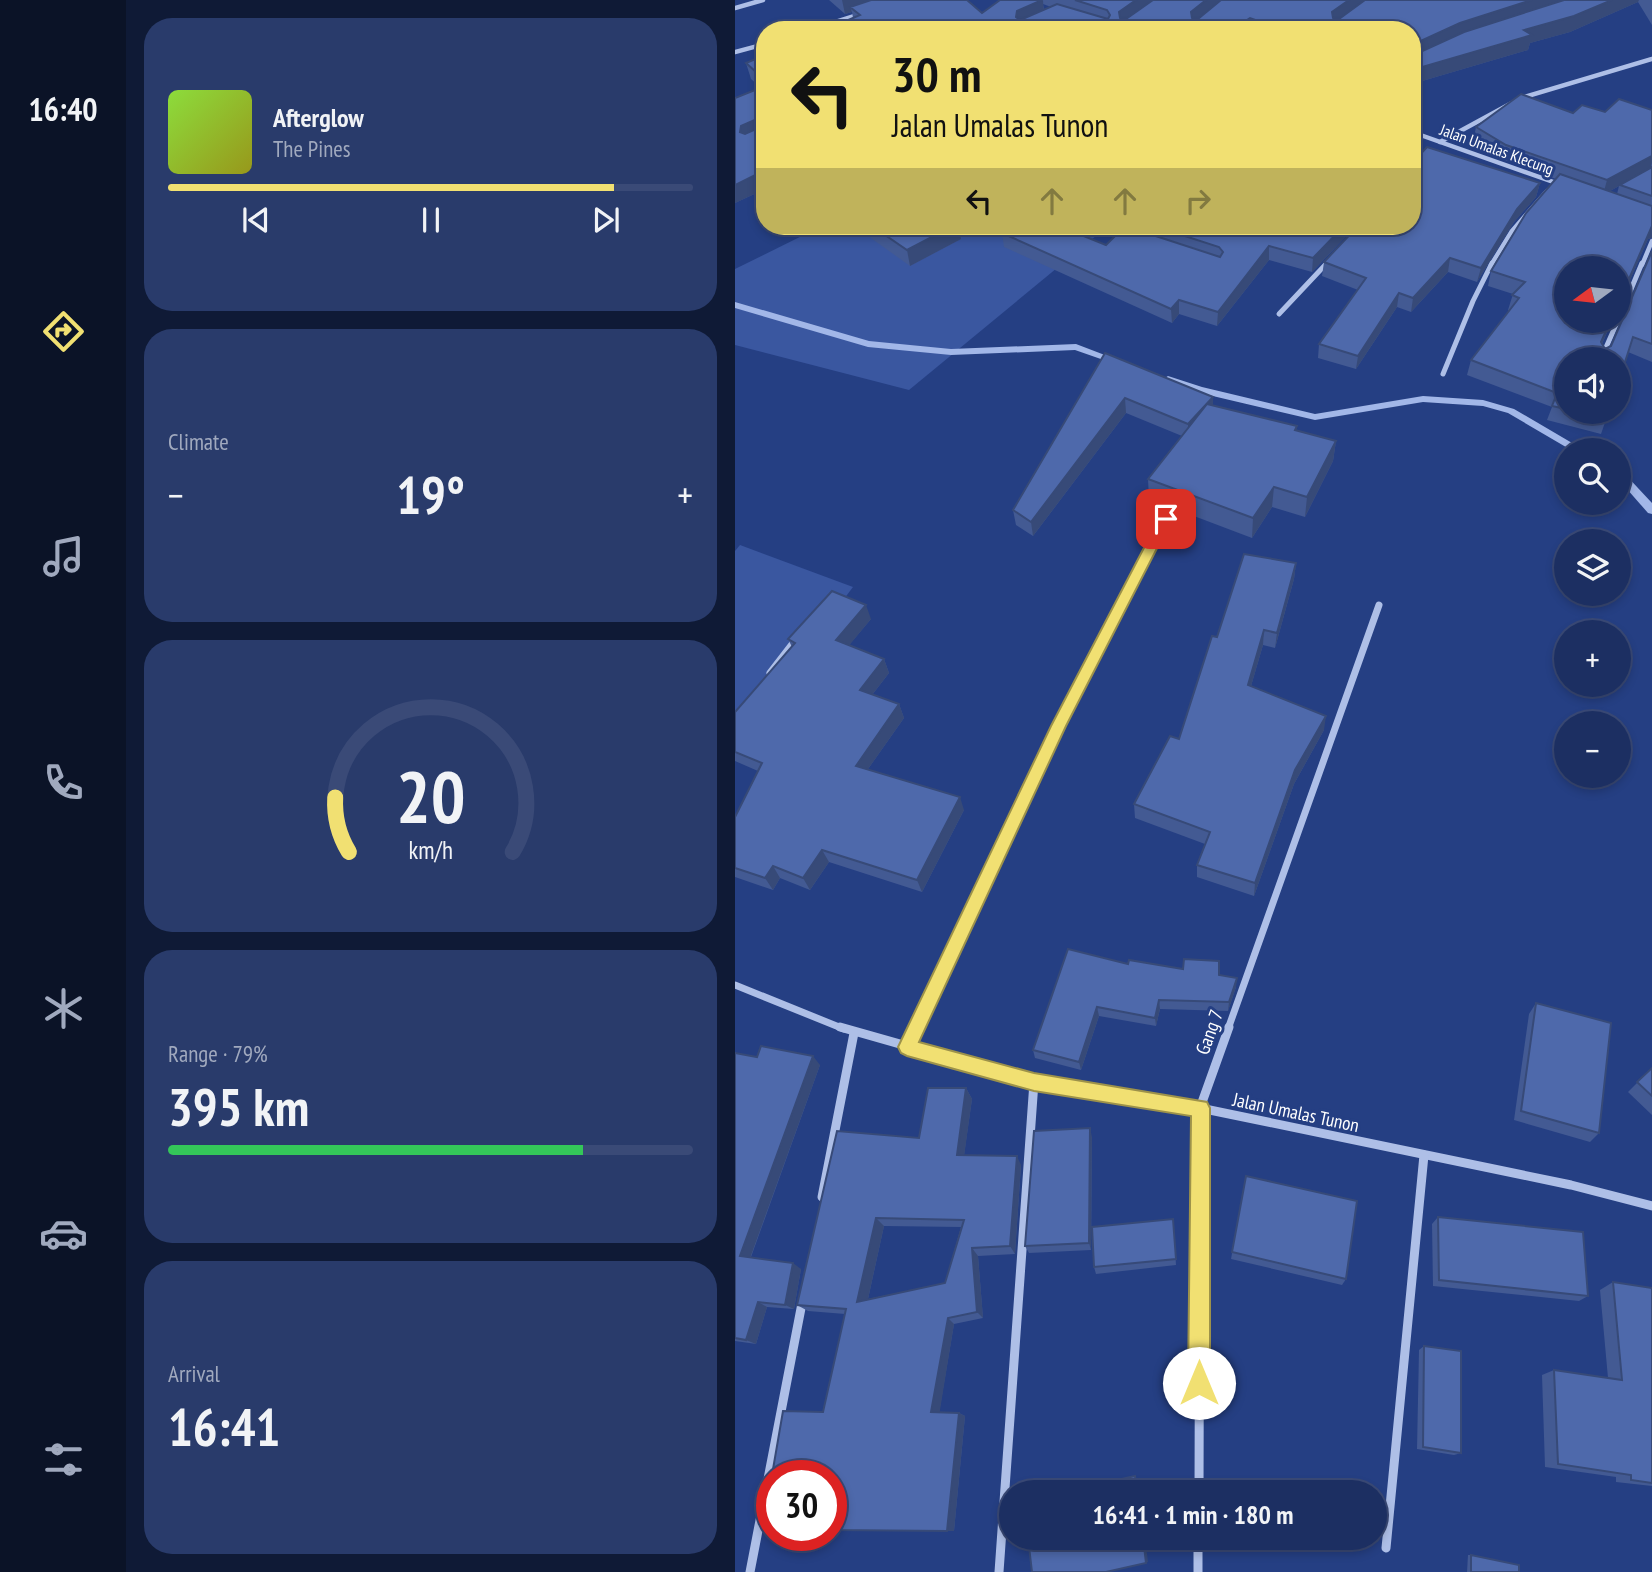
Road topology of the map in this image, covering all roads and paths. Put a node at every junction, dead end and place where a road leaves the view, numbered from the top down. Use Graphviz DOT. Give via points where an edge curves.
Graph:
graph roads {
  1 [pos="763,0"];
  2 [pos="735,8"];
  3 [pos="872,11"];
  4 [pos="839,21"];
  5 [pos="756,46"];
  6 [pos="735,52"];
  7 [pos="1652,59"];
  8 [pos="1421,135"];
  9 [pos="1438,141"];
  10 [pos="1430,147"];
  11 [pos="1555,183"];
  12 [pos="1567,187"];
  13 [pos="1652,241"];
  14 [pos="1334,256"];
  15 [pos="1631,289"];
  16 [pos="1279,314"];
  17 [pos="1443,374"];
  18 [pos="1166,519"];
  19 [pos="1379,605"];
  20 [pos="803,630"];
  21 [pos="761,685"];
  22 [pos="735,985"];
  23 [pos="854,1033"];
  24 [pos="907,1047"];
  25 [pos="1034,1082"];
  26 [pos="1200,1108"];
  27 [pos="1424,1155"];
  28 [pos="1652,1206"];
  29 [pos="820,1208"];
  30 [pos="804,1289"];
  31 [pos="1199,1480"];
  32 [pos="1387,1538"];
  33 [pos="1198,1550"];
  34 [pos="750,1572"];
  35 [pos="999,1572"];
  36 [pos="1198,1572"];
  1 -- 2 [label="street"];
  3 -- 4 [label="street"];
  5 -- 6 [label="street"];
  7 -- 9 [label="street" via="1521,98"];
  8 -- 9 [label="street, Jalan Umalas Klecung"];
  9 -- 10 [label="street"];
  9 -- 11 [label="street, Jalan Umalas Klecung"];
  11 -- 12 [label="street, Jalan Umalas Klecung"];
  11 -- 17 [label="street" via="1525,211 1489,270"];
  13 -- 15 [label="street"];
  14 -- 16 [label="street"];
  18 -- 24 [label="street" via="1058,726"];
  19 -- 26 [label="street, Gang 7"];
  20 -- 21 [label="street"];
  22 -- 23 [label="street, Jalan Umalas Tunon"];
  23 -- 24 [label="street, Jalan Umalas Tunon"];
  23 -- 29 [label="street"];
  24 -- 25 [label="street, Jalan Umalas Tunon"];
  25 -- 26 [label="street, Jalan Umalas Tunon"];
  25 -- 35 [label="street"];
  26 -- 27 [label="street, Jalan Umalas Tunon"];
  26 -- 31 [label="street, Gang 7"];
  27 -- 28 [label="street, Jalan Umalas Tunon"];
  27 -- 32 [label="street"];
  30 -- 34 [label="street"];
  33 -- 36 [label="street"];
}
